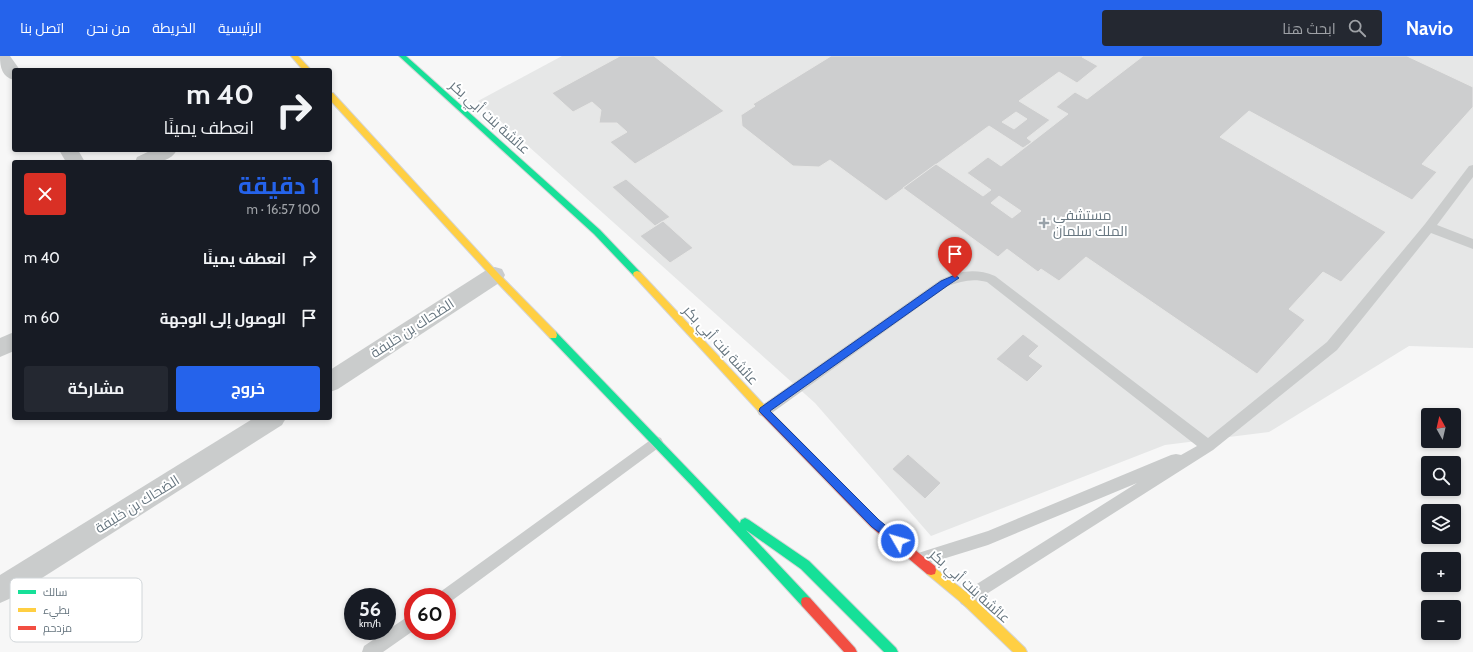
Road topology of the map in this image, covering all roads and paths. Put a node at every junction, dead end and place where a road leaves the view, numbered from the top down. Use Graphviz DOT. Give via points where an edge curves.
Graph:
graph roads {
  1 [pos="1,56"];
  2 [pos="294,56"];
  3 [pos="402,56"];
  4 [pos="305,68"];
  5 [pos="12,71"];
  6 [pos="332,97"];
  7 [pos="164,152"];
  8 [pos="148,160"];
  9 [pos="1473,169"];
  10 [pos="1467,182"];
  11 [pos="1429,227"];
  12 [pos="1473,244"];
  13 [pos="495,275"];
  14 [pos="12,342"];
  15 [pos="0,348"];
  16 [pos="332,381"];
  17 [pos="764,411"];
  18 [pos="265,420"];
  19 [pos="656,442"];
  20 [pos="1208,446"];
  21 [pos="712,501"];
  22 [pos="920,559"];
  23 [pos="19,578"];
  24 [pos="10,584"];
  25 [pos="456,589"];
  26 [pos="0,590"];
  27 [pos="966,598"];
  28 [pos="404,627"];
  29 [pos="986,632"];
  30 [pos="370,652"];
  31 [pos="851,652"];
  32 [pos="892,652"];
  33 [pos="1021,652"];
  1 -- 5 [label="street"];
  2 -- 4 [label="main road"];
  3 -- 17 [label="main road, عائشة بنت أبي بكر" via="597,232"];
  6 -- 13 [label="main road"];
  7 -- 8 [label="street"];
  9 -- 10 [label="lane"];
  10 -- 11 [label="lane"];
  11 -- 12 [label="lane"];
  11 -- 20 [label="lane" via="1332,346"];
  13 -- 16 [label="street, الضحاك بن خليفة"];
  13 -- 19 [label="main road"];
  14 -- 15 [label="street"];
  17 -- 20 [label="lane" via="944,284 955,278 982,275 991,279"];
  17 -- 22 [label="main road, عائشة بنت أبي بكر" via="875,524"];
  18 -- 23 [label="street, الضحاك بن خليفة"];
  19 -- 21 [label="main road"];
  19 -- 25 [label="lane"];
  20 -- 22 [label="lane" via="988,538"];
  20 -- 27 [label="lane"];
  21 -- 31 [label="main road"];
  21 -- 32 [label="main road" via="805,565"];
  22 -- 27 [label="main road, عائشة بنت أبي بكر"];
  24 -- 26 [label="street, الضحاك بن خليفة"];
  27 -- 29 [label="main road"];
  27 -- 33 [label="main road, عائشة بنت أبي بكر"];
  28 -- 30 [label="lane"];
}
